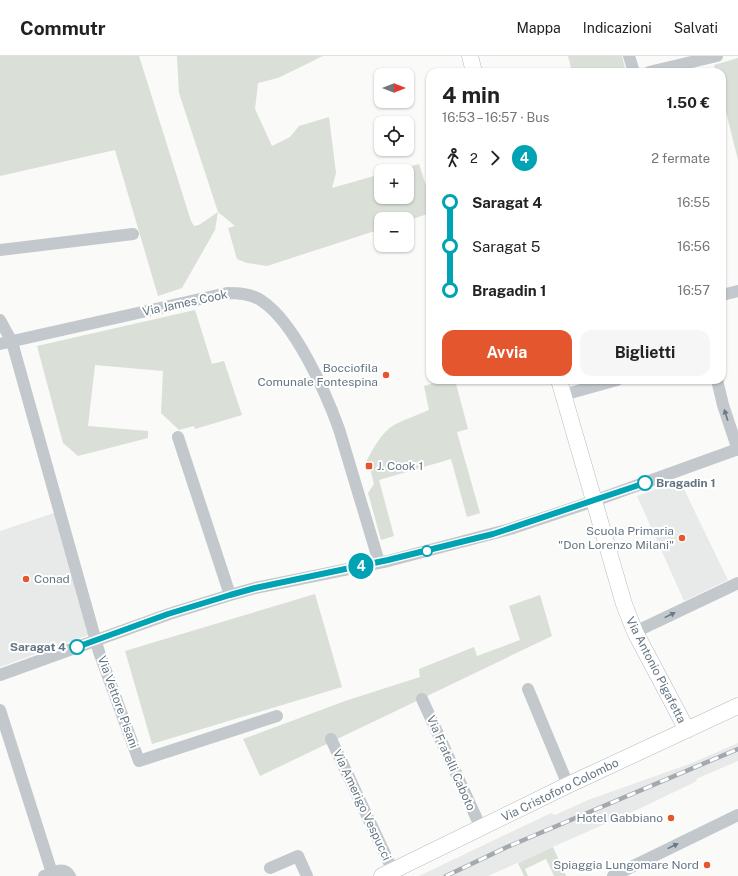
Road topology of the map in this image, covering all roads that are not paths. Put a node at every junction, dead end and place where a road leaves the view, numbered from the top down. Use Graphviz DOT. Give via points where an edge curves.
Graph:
graph roads {
  1 [pos="470,56"];
  2 [pos="629,56"];
  3 [pos="717,56"];
  4 [pos="473,68"];
  5 [pos="633,68"];
  6 [pos="669,68"];
  7 [pos="132,234"];
  8 [pos="0,250"];
  9 [pos="738,291"];
  10 [pos="726,294"];
  11 [pos="0,320"];
  12 [pos="12,342"];
  13 [pos="0,344"];
  14 [pos="589,384"];
  15 [pos="718,384"];
  16 [pos="561,388"];
  17 [pos="178,437"];
  18 [pos="738,450"];
  19 [pos="594,501"];
  20 [pos="378,562"];
  21 [pos="738,583"];
  22 [pos="230,595"];
  23 [pos="635,632"];
  24 [pos="96,640"];
  25 [pos="0,675"];
  26 [pos="528,689"];
  27 [pos="422,699"];
  28 [pos="738,706"];
  29 [pos="0,710"];
  30 [pos="277,716"];
  31 [pos="686,730"];
  32 [pos="331,739"];
  33 [pos="568,785"];
  34 [pos="738,814"];
  35 [pos="480,828"];
  36 [pos="270,868"];
  37 [pos="387,873"];
  38 [pos="48,874"];
  39 [pos="68,874"];
  40 [pos="307,876"];
  41 [pos="613,876"];
  1 -- 4 [label="main road"];
  2 -- 5 [label="street"];
  3 -- 6 [label="street"];
  7 -- 8 [label="street"];
  9 -- 10 [label="street"];
  11 -- 12 [label="street, Via Vettore Pisani"];
  12 -- 13 [label="street, Via James Cook"];
  12 -- 20 [label="street, Via James Cook" via="227,293 247,294 262,301 290,331 313,370 332,410"];
  12 -- 24 [label="street, Via Vettore Pisani"];
  14 -- 16 [label="street"];
  18 -- 15 [label="street, one-way"];
  16 -- 19 [label="main road, Via Antonio Pigafetta"];
  17 -- 22 [label="street"];
  18 -- 19 [label="street"];
  19 -- 20 [label="street" via="493,534"];
  19 -- 23 [label="main road, Via Antonio Pigafetta" via="616,580"];
  20 -- 22 [label="street"];
  23 -- 21 [label="street, one-way"];
  22 -- 24 [label="street"];
  23 -- 31 [label="main road, Via Antonio Pigafetta"];
  24 -- 25 [label="street"];
  24 -- 30 [label="street, Via Vettore Pisani" via="139,761"];
  26 -- 33 [label="street"];
  27 -- 35 [label="street, Via Fratelli Caboto"];
  28 -- 31 [label="main road, Via Cristoforo Colombo"];
  29 -- 38 [label="street"];
  31 -- 33 [label="main road, Via Cristoforo Colombo"];
  32 -- 37 [label="street, Via Amerigo Vespucci"];
  33 -- 35 [label="main road, Via Cristoforo Colombo"];
  41 -- 34 [label="street, one-way"];
  35 -- 37 [label="main road, Via Cristoforo Colombo"];
  36 -- 40 [label="street" via="298,856"];
  38 -- 39 [label="street" via="57,871"];
}
